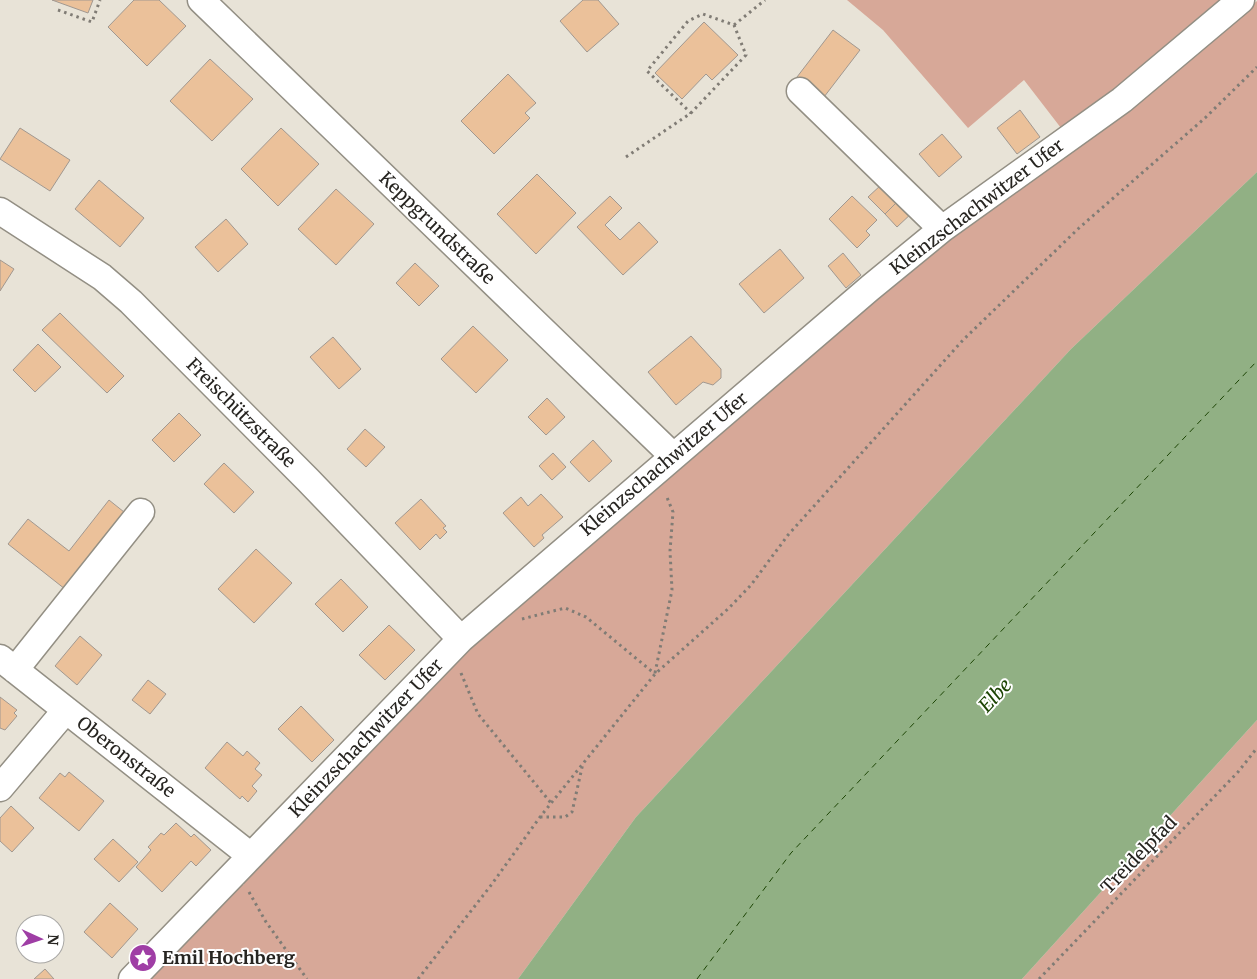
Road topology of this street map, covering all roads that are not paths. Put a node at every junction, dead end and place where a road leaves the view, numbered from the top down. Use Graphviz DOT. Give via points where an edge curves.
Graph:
graph roads {
  1 [pos="201,0"];
  2 [pos="1241,0"];
  3 [pos="800,92"];
  4 [pos="0,211"];
  5 [pos="942,229"];
  6 [pos="664,464"];
  7 [pos="141,512"];
  8 [pos="454,646"];
  9 [pos="7,664"];
  10 [pos="66,710"];
  11 [pos="0,788"];
  12 [pos="244,865"];
  13 [pos="132,979"];
  1 -- 6 [label="street, Keppgrundstraße"];
  2 -- 5 [label="street, Kleinzschachwitzer Ufer" via="1122,100"];
  3 -- 5 [label="street"];
  4 -- 8 [label="street, Freischützstraße" via="102,277 130,302 308,480"];
  5 -- 6 [label="street, Kleinzschachwitzer Ufer"];
  6 -- 8 [label="street, Kleinzschachwitzer Ufer"];
  7 -- 9 [label="street"];
  8 -- 12 [label="street, Kleinzschachwitzer Ufer"];
  9 -- 10 [label="street, Oberonstraße"];
  10 -- 11 [label="street"];
  10 -- 12 [label="street, Oberonstraße"];
  12 -- 13 [label="street, Kleinzschachwitzer Ufer"];
}
